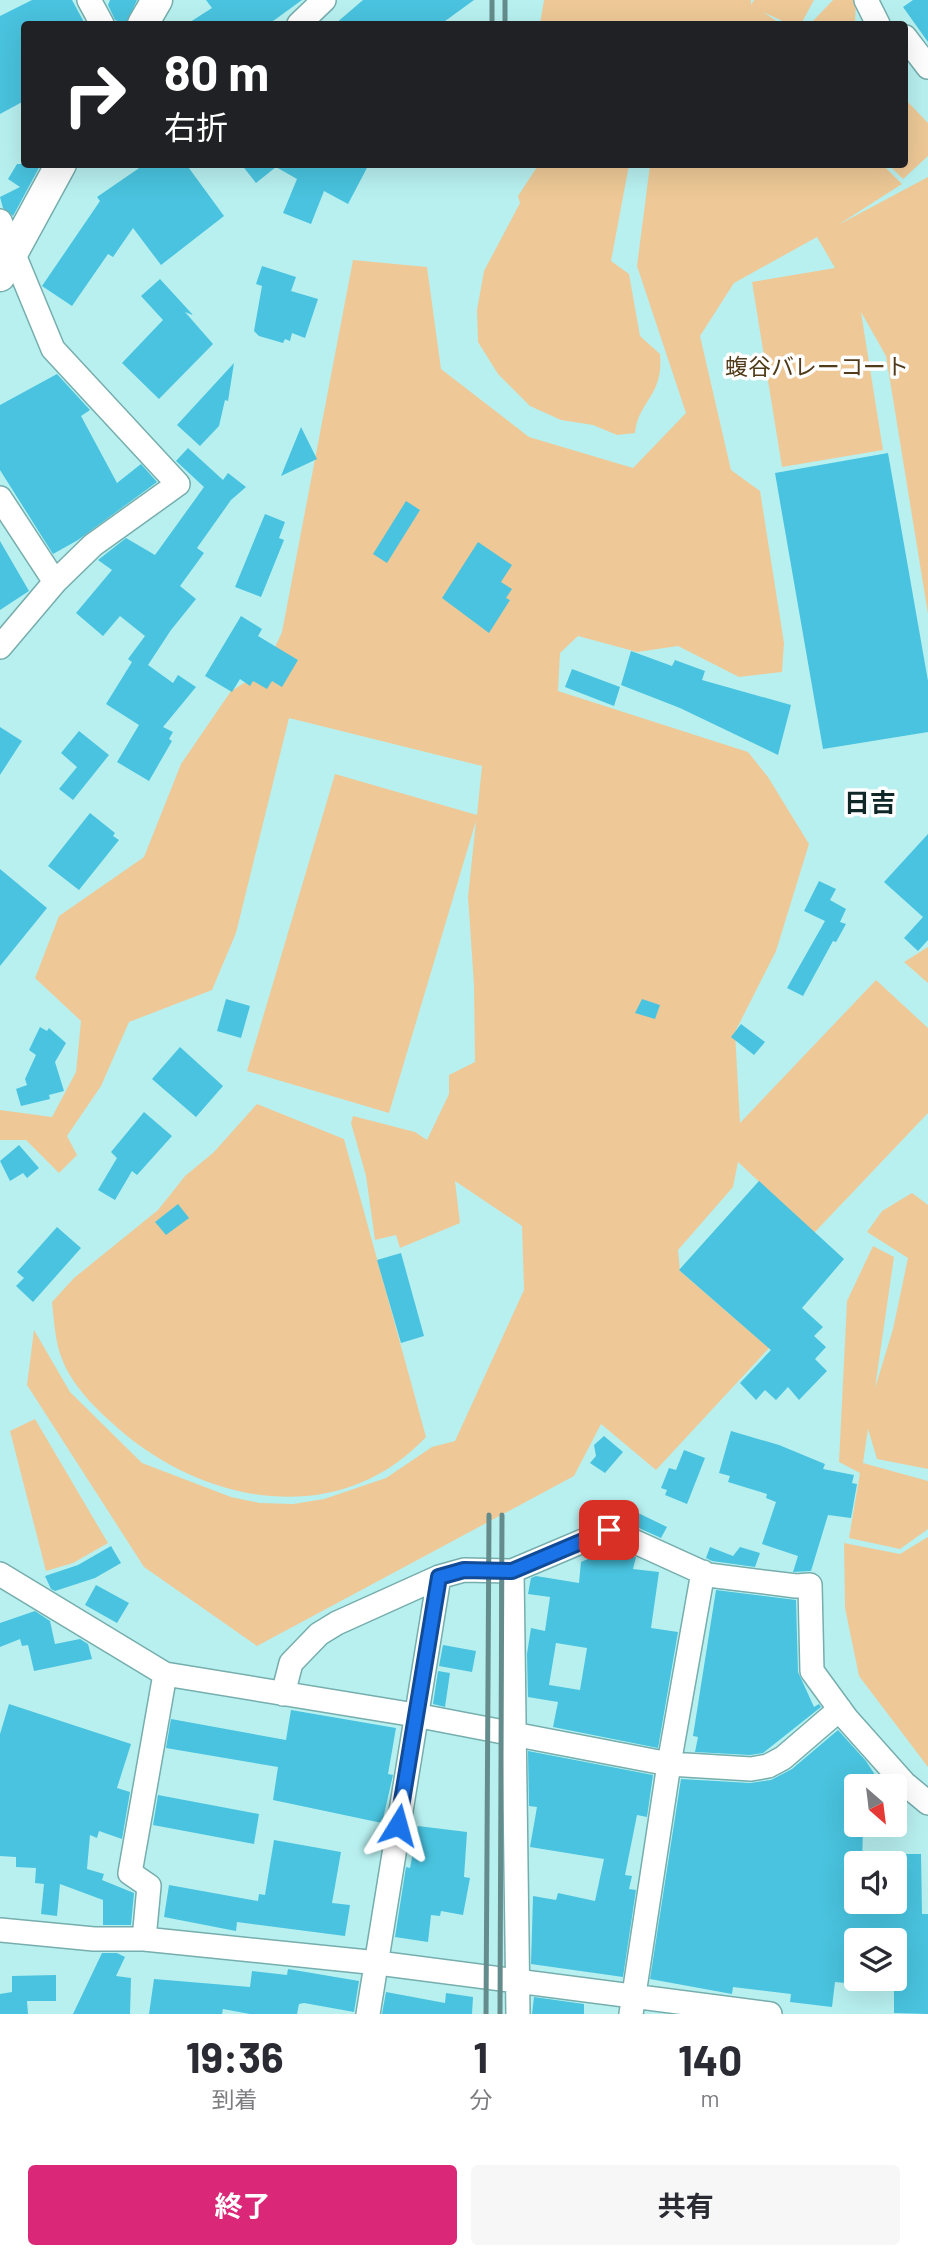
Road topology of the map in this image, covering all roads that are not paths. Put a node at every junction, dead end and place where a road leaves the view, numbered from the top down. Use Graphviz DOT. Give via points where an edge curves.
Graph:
graph roads {
  1 [pos="89,0"];
  2 [pos="157,0"];
  3 [pos="324,0"];
  4 [pos="866,0"];
  5 [pos="100,21"];
  6 [pos="145,21"];
  7 [pos="302,21"];
  8 [pos="876,21"];
  9 [pos="908,41"];
  10 [pos="928,67"];
  11 [pos="64,168"];
  12 [pos="0,221"];
  13 [pos="5,264"];
  14 [pos="0,498"];
  15 [pos="55,582"];
  16 [pos="0,647"];
  17 [pos="512,1571"];
  18 [pos="703,1572"];
  19 [pos="0,1574"];
  20 [pos="439,1577"];
  21 [pos="165,1674"];
  22 [pos="283,1694"];
  23 [pos="840,1709"];
  24 [pos="415,1715"];
  25 [pos="512,1736"];
  26 [pos="669,1764"];
  27 [pos="928,1803"];
  28 [pos="0,1930"];
  29 [pos="144,1939"];
  30 [pos="378,1963"];
  31 [pos="519,1981"];
  32 [pos="632,2005"];
  33 [pos="368,2014"];
  34 [pos="518,2014"];
  35 [pos="770,2014"];
  1 -- 5 [label="street"];
  2 -- 6 [label="street"];
  3 -- 7 [label="street"];
  4 -- 8 [label="street"];
  9 -- 10 [label="street"];
  11 -- 13 [label="street"];
  12 -- 13 [label="street"];
  13 -- 15 [label="street" via="53,349 178,484 93,545"];
  14 -- 15 [label="street"];
  15 -- 16 [label="street"];
  17 -- 18 [label="street" via="609,1530"];
  17 -- 20 [label="street" via="464,1570"];
  17 -- 25 [label="street"];
  18 -- 23 [label="street" via="810,1585 812,1671"];
  18 -- 26 [label="street"];
  19 -- 21 [label="street"];
  20 -- 22 [label="street" via="319,1634 291,1663"];
  20 -- 24 [label="street"];
  21 -- 22 [label="street"];
  21 -- 29 [label="street" via="130,1873 149,1886"];
  22 -- 24 [label="street"];
  23 -- 26 [label="street" via="768,1766"];
  23 -- 27 [label="street" via="904,1783"];
  24 -- 25 [label="street"];
  24 -- 30 [label="street"];
  25 -- 26 [label="street"];
  25 -- 31 [label="street"];
  26 -- 32 [label="street"];
  28 -- 29 [label="street"];
  29 -- 30 [label="street"];
  30 -- 31 [label="street"];
  30 -- 33 [label="street"];
  31 -- 32 [label="street"];
  31 -- 34 [label="street"];
  32 -- 35 [label="street"];
}
